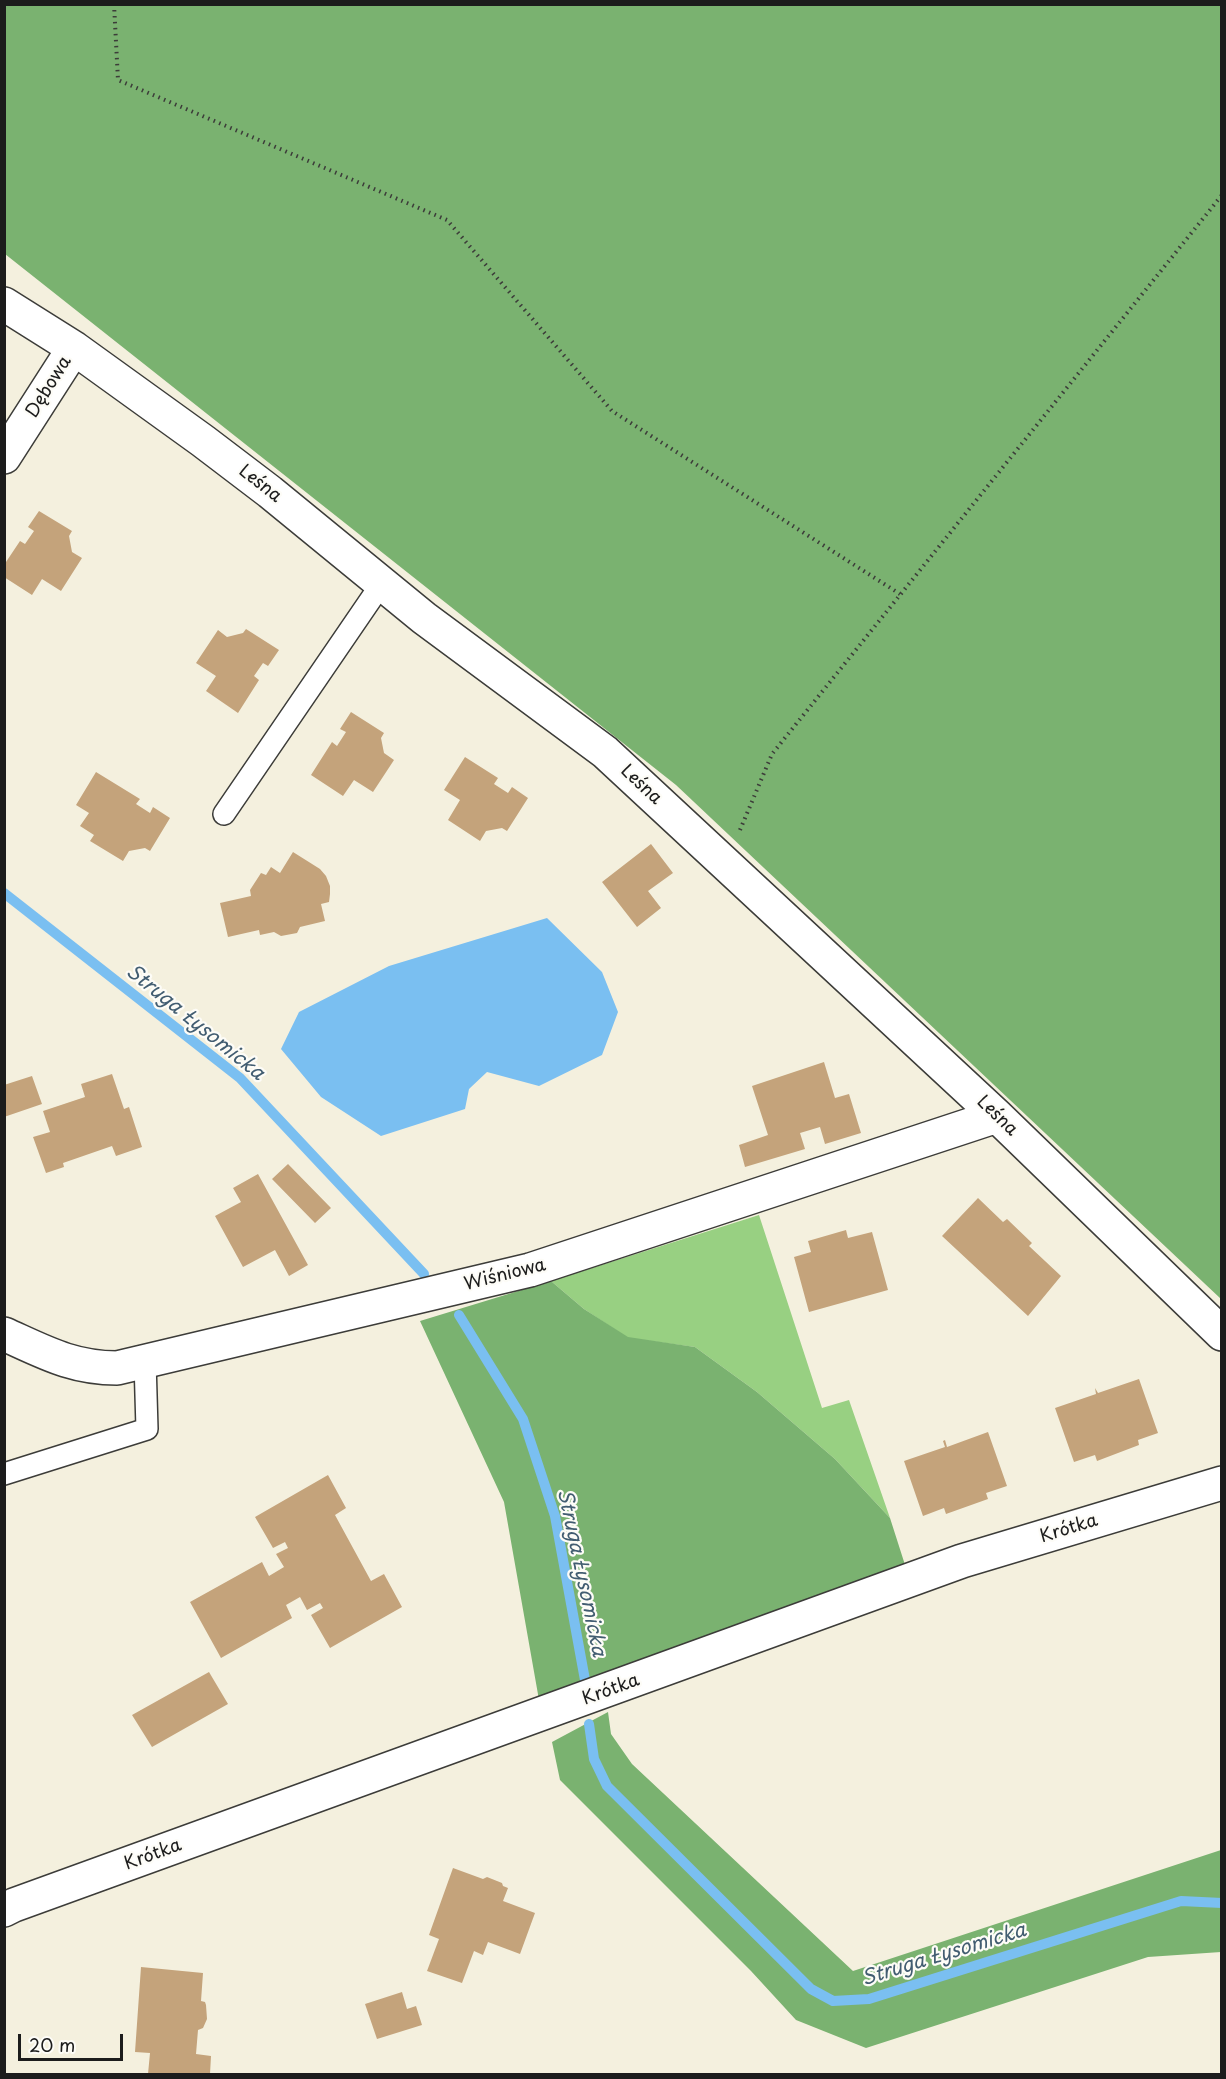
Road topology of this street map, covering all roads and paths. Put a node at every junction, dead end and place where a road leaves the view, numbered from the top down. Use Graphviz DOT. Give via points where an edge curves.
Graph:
graph roads {
  1 [pos="114,4"];
  2 [pos="1221,195"];
  3 [pos="4,304"];
  4 [pos="74,348"];
  5 [pos="4,457"];
  6 [pos="382,583"];
  7 [pos="900,594"];
  8 [pos="224,814"];
  9 [pos="726,864"];
  10 [pos="997,1116"];
  11 [pos="4,1334"];
  12 [pos="1221,1334"];
  13 [pos="145,1361"];
  14 [pos="4,1474"];
  15 [pos="1221,1483"];
  16 [pos="4,1910"];
  1 -- 7 [label="path" via="118,80 447,220 612,411"];
  2 -- 7 [label="path"];
  3 -- 4 [label="street, Leśna"];
  4 -- 5 [label="street, Dębowa"];
  4 -- 6 [label="street, Leśna" via="237,466"];
  6 -- 8 [label="lane"];
  6 -- 9 [label="street, Leśna" via="605,752"];
  7 -- 9 [label="path" via="772,754"];
  9 -- 10 [label="street, Leśna"];
  10 -- 12 [label="street, Leśna"];
  10 -- 13 [label="street, Wiśniowa" via="530,1270"];
  11 -- 13 [label="street, Wiśniowa" via="73,1364 117,1368"];
  13 -- 14 [label="lane" via="147,1429"];
  15 -- 16 [label="street, Krótka" via="962,1562"];
}
